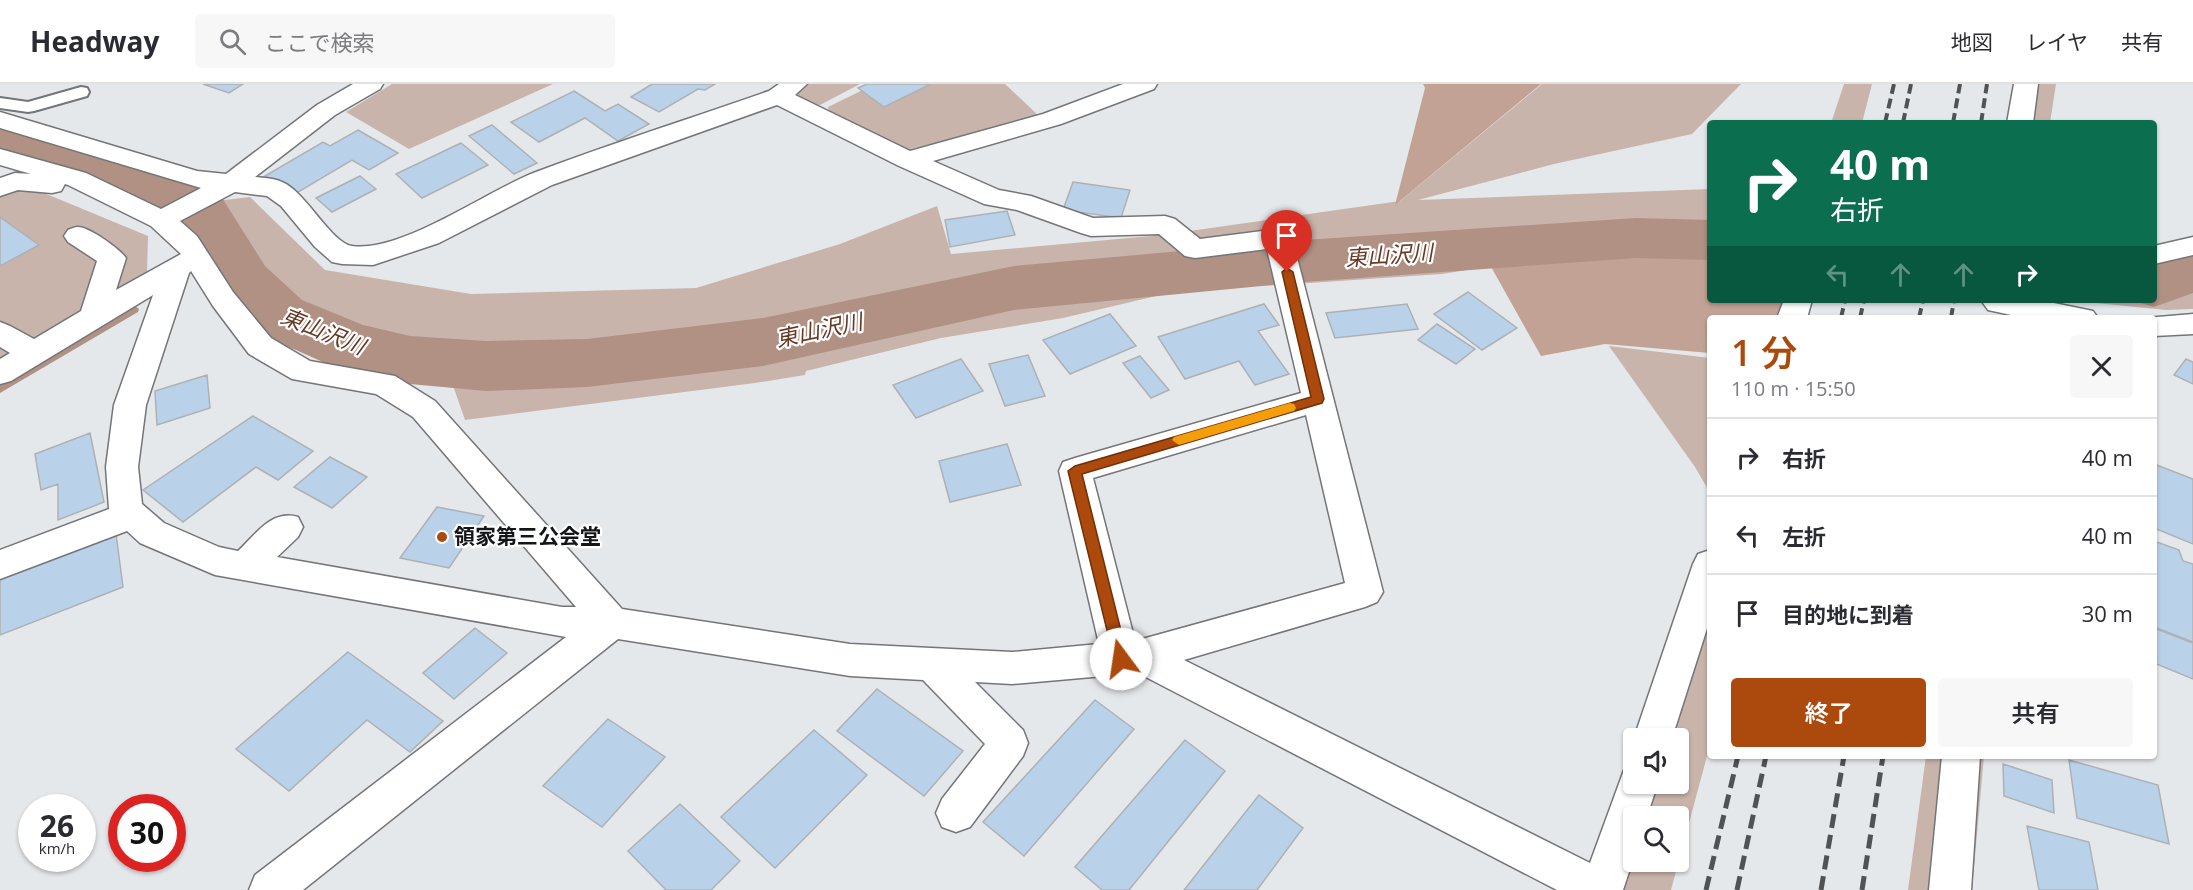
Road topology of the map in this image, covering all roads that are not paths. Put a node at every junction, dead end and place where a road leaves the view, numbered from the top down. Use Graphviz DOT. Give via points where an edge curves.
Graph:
graph roads {
  1 [pos="371,84"];
  2 [pos="1145,84"];
  3 [pos="2026,84"];
  4 [pos="786,90"];
  5 [pos="81,92"];
  6 [pos="0,103"];
  7 [pos="0,120"];
  8 [pos="2020,120"];
  9 [pos="0,157"];
  10 [pos="908,160"];
  11 [pos="231,183"];
  12 [pos="0,188"];
  13 [pos="102,191"];
  14 [pos="161,220"];
  15 [pos="78,236"];
  16 [pos="2193,246"];
  17 [pos="2157,254"];
  18 [pos="185,262"];
  19 [pos="1998,307"];
  20 [pos="2060,315"];
  21 [pos="94,316"];
  22 [pos="2193,324"];
  23 [pos="2157,326"];
  24 [pos="0,333"];
  25 [pos="34,353"];
  26 [pos="0,373"];
  27 [pos="1318,399"];
  28 [pos="131,515"];
  29 [pos="285,527"];
  30 [pos="0,565"];
  31 [pos="245,566"];
  32 [pos="1707,573"];
  33 [pos="612,623"];
  34 [pos="1131,658"];
  35 [pos="932,664"];
  36 [pos="1656,728"];
  37 [pos="1961,759"];
  38 [pos="1634,794"];
  39 [pos="956,813"];
  40 [pos="270,890"];
  41 [pos="1601,890"];
  42 [pos="1950,890"];
  1 -- 11 [label="street" via="326,110"];
  2 -- 10 [label="street" via="1052,119"];
  3 -- 8 [label="street"];
  4 -- 10 [label="street"];
  4 -- 11 [label="street" via="543,179 429,237 373,256 342,255 274,188"];
  5 -- 6 [label="lane" via="28,106"];
  7 -- 11 [label="street" via="195,179"];
  9 -- 13 [label="street" via="77,179"];
  10 -- 27 [label="street" via="993,198 1021,202 1091,227 1165,225 1195,249 1278,238"];
  11 -- 14 [label="street"];
  12 -- 13 [label="street" via="15,181"];
  13 -- 14 [label="street"];
  14 -- 18 [label="street" via="187,242"];
  15 -- 21 [label="street" via="112,258"];
  16 -- 17 [label="street"];
  18 -- 21 [label="street"];
  18 -- 28 [label="street" via="130,405 122,468 126,510"];
  18 -- 33 [label="street" via="223,300 260,346 303,371 384,384 424,409"];
  19 -- 20 [label="street"];
  21 -- 25 [label="street"];
  22 -- 23 [label="street"];
  24 -- 25 [label="street"];
  25 -- 26 [label="street"];
  27 -- 34 [label="street" via="1365,591"];
  27 -- 34 [label="street" via="1075,471"];
  28 -- 30 [label="street"];
  28 -- 31 [label="street" via="152,533 215,561"];
  29 -- 31 [label="street"];
  31 -- 33 [label="street" via="562,622"];
  32 -- 36 [label="street"];
  33 -- 35 [label="street" via="850,660"];
  33 -- 40 [label="street"];
  34 -- 35 [label="street" via="1012,668"];
  34 -- 41 [label="street"];
  35 -- 39 [label="street" via="1010,743"];
  37 -- 42 [label="street"];
  38 -- 41 [label="street"];
}
